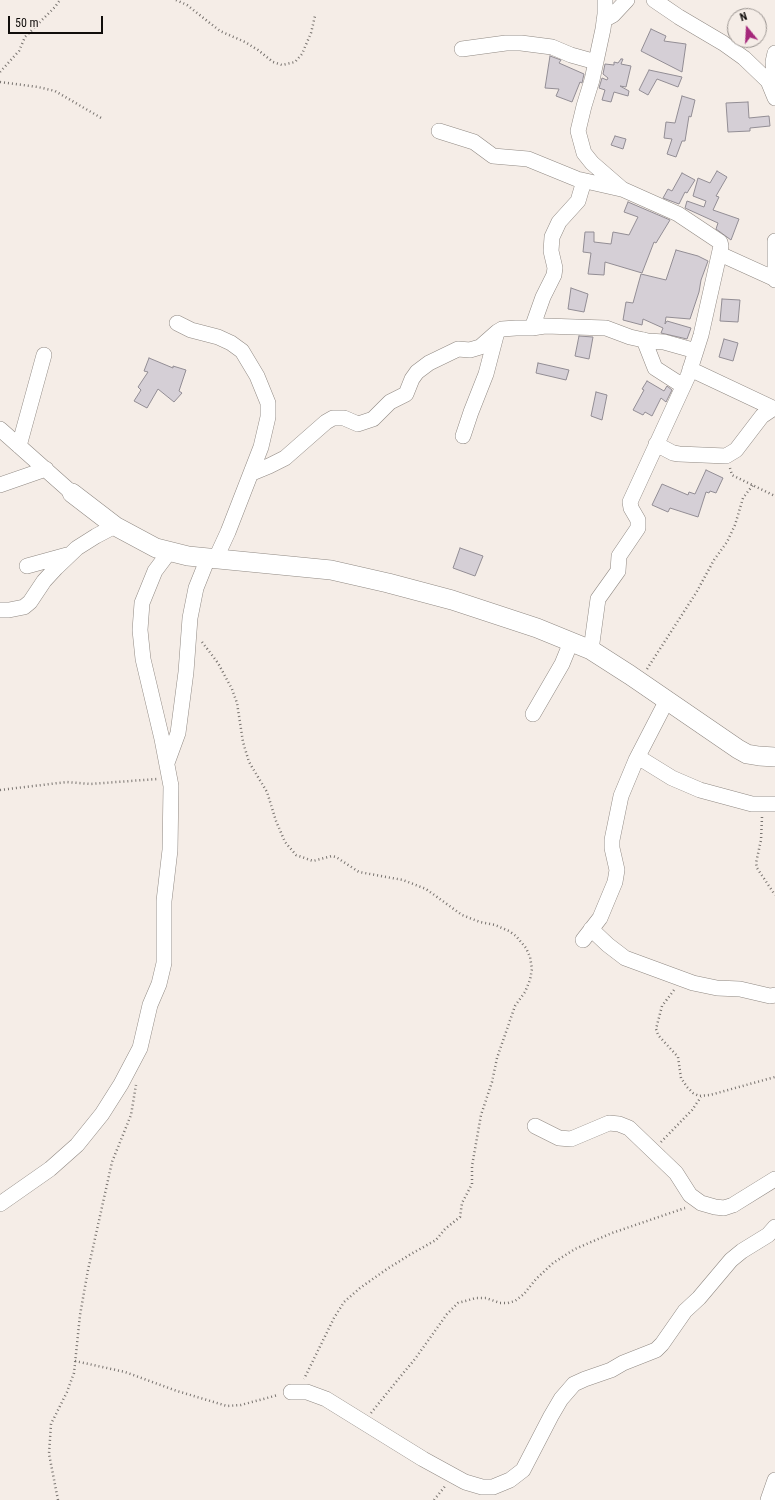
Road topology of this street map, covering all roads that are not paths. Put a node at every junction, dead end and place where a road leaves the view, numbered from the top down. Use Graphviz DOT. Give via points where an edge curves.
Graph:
graph roads {
  1 [pos="605,0"];
  2 [pos="627,0"];
  3 [pos="654,0"];
  4 [pos="604,20"];
  5 [pos="462,49"];
  6 [pos="775,52"];
  7 [pos="596,62"];
  8 [pos="775,98"];
  9 [pos="439,130"];
  10 [pos="584,181"];
  11 [pos="622,189"];
  12 [pos="775,241"];
  13 [pos="720,254"];
  14 [pos="775,280"];
  15 [pos="177,324"];
  16 [pos="532,328"];
  17 [pos="497,332"];
  18 [pos="644,340"];
  19 [pos="696,351"];
  20 [pos="44,355"];
  21 [pos="690,369"];
  22 [pos="683,386"];
  23 [pos="775,408"];
  24 [pos="0,429"];
  25 [pos="464,436"];
  26 [pos="656,444"];
  27 [pos="19,446"];
  28 [pos="46,469"];
  29 [pos="252,473"];
  30 [pos="0,485"];
  31 [pos="72,493"];
  32 [pos="115,526"];
  33 [pos="170,551"];
  34 [pos="70,554"];
  35 [pos="212,558"];
  36 [pos="28,566"];
  37 [pos="0,610"];
  38 [pos="571,642"];
  39 [pos="591,650"];
  40 [pos="667,700"];
  41 [pos="533,714"];
  42 [pos="775,756"];
  43 [pos="638,757"];
  44 [pos="168,772"];
  45 [pos="769,804"];
  46 [pos="775,995"];
  47 [pos="535,1126"];
  48 [pos="775,1179"];
  49 [pos="0,1204"];
  50 [pos="775,1227"];
  51 [pos="293,1392"];
  52 [pos="775,1480"];
  53 [pos="768,1500"];
  1 -- 4 [label="street"];
  2 -- 4 [label="street" via="613,15"];
  3 -- 8 [label="street" via="744,58 768,81"];
  4 -- 7 [label="street"];
  5 -- 7 [label="street" via="521,43 552,47"];
  6 -- 8 [label="street"];
  7 -- 11 [label="street" via="578,131 579,137 587,157"];
  9 -- 10 [label="street" via="474,142 493,156 528,159"];
  10 -- 11 [label="street"];
  10 -- 16 [label="street" via="578,201 559,222 552,237 554,275"];
  11 -- 13 [label="street" via="678,214 720,243"];
  12 -- 14 [label="street"];
  13 -- 14 [label="street"];
  13 -- 19 [label="street"];
  15 -- 29 [label="street" via="232,343 242,351 257,376 268,404 268,417"];
  16 -- 17 [label="street" via="502,329"];
  16 -- 18 [label="street" via="606,328"];
  17 -- 25 [label="street" via="486,374"];
  17 -- 29 [label="street" via="480,347 470,350 458,349 429,363 417,372 406,394 390,402 373,419 358,424 344,418 334,418 285,458"];
  18 -- 19 [label="street" via="664,342"];
  18 -- 22 [label="street" via="655,368"];
  19 -- 21 [label="street"];
  20 -- 27 [label="street"];
  21 -- 22 [label="street"];
  21 -- 23 [label="street"];
  22 -- 26 [label="street"];
  23 -- 26 [label="street" via="762,416 745,440 730,455 679,454"];
  24 -- 27 [label="street"];
  26 -- 39 [label="street" via="630,502 638,520 638,528 619,556 618,571 598,599"];
  27 -- 28 [label="street"];
  28 -- 30 [label="street"];
  28 -- 31 [label="street"];
  29 -- 35 [label="street" via="228,532"];
  31 -- 32 [label="street"];
  32 -- 33 [label="street" via="156,548"];
  32 -- 34 [label="street"];
  33 -- 35 [label="street"];
  33 -- 44 [label="street" via="155,572 142,602 140,630 143,659"];
  34 -- 36 [label="street"];
  34 -- 37 [label="street" via="48,577 30,602 18,609"];
  35 -- 38 [label="street" via="331,570 388,583 452,600"];
  35 -- 44 [label="street" via="196,588 189,626 178,733"];
  38 -- 39 [label="street"];
  38 -- 41 [label="street" via="562,664"];
  39 -- 40 [label="street"];
  40 -- 42 [label="street" via="747,754"];
  40 -- 43 [label="street"];
  43 -- 45 [label="street" via="672,778 700,790 752,804"];
  43 -- 46 [label="street" via="621,796 612,840 617,870 615,882 600,918 587,934 625,958 693,984"];
  44 -- 49 [label="street" via="171,786 170,850 164,901 164,963 150,1005 140,1048 102,1114 77,1145"];
  47 -- 48 [label="street" via="559,1138 571,1138 609,1124 629,1128 676,1173 690,1195 701,1203 715,1207 733,1205"];
  50 -- 51 [label="street" via="768,1235 731,1260 685,1311 656,1350 574,1384 561,1398 523,1470 510,1480 493,1487 482,1487 466,1482 326,1399 307,1392"];
  52 -- 53 [label="street"];
}
